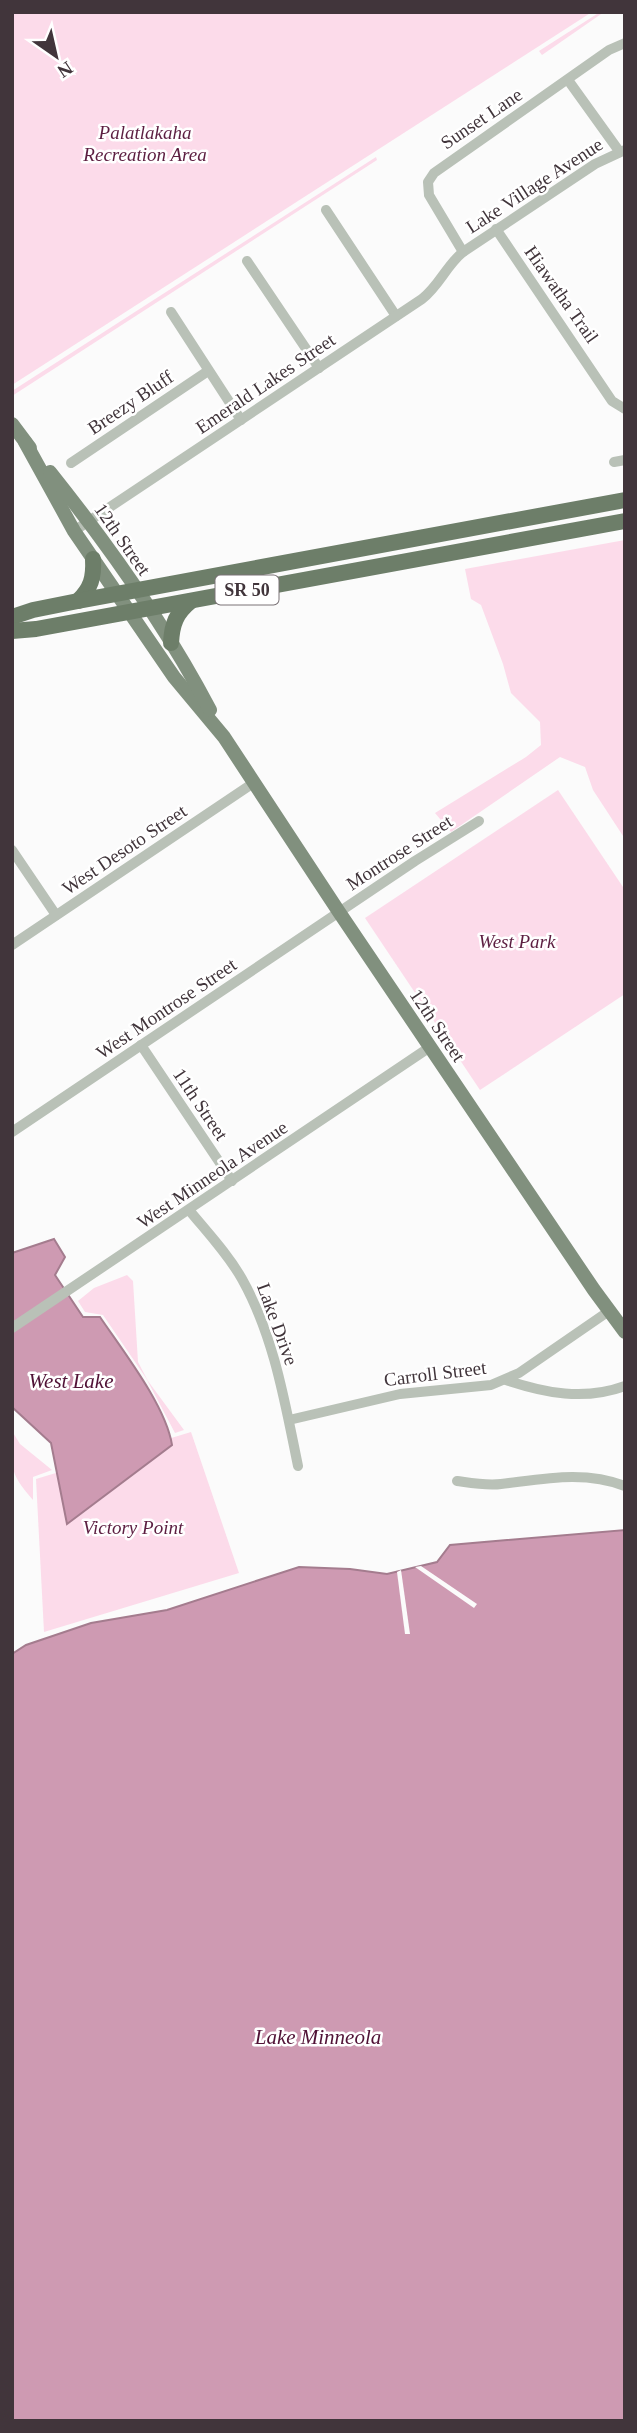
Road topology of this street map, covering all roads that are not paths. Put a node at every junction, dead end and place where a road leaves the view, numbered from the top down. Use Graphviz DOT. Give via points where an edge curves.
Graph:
graph roads {
  1 [pos="625,43"];
  2 [pos="568,80"];
  3 [pos="623,152"];
  4 [pos="326,210"];
  5 [pos="496,229"];
  6 [pos="463,252"];
  7 [pos="247,261"];
  8 [pos="171,312"];
  9 [pos="397,316"];
  10 [pos="319,368"];
  11 [pos="208,371"];
  12 [pos="625,409"];
  13 [pos="241,420"];
  14 [pos="12,424"];
  15 [pos="25,442"];
  16 [pos="71,463"];
  17 [pos="625,500"];
  18 [pos="89,521"];
  19 [pos="625,521"];
  20 [pos="74,531"];
  21 [pos="93,559"];
  22 [pos="136,591"];
  23 [pos="117,594"];
  24 [pos="78,601"];
  25 [pos="191,601"];
  26 [pos="148,608"];
  27 [pos="129,612"];
  28 [pos="12,617"];
  29 [pos="12,631"];
  30 [pos="171,643"];
  31 [pos="188,668"];
  32 [pos="174,677"];
  33 [pos="224,737"];
  34 [pos="255,782"];
  35 [pos="479,821"];
  36 [pos="12,850"];
  37 [pos="339,912"];
  38 [pos="56,915"];
  39 [pos="12,945"];
  40 [pos="141,1045"];
  41 [pos="430,1047"];
  42 [pos="12,1132"];
  43 [pos="232,1181"];
  44 [pos="189,1210"];
  45 [pos="609,1311"];
  46 [pos="12,1328"];
  47 [pos="625,1332"];
  48 [pos="506,1380"];
  49 [pos="625,1387"];
  50 [pos="289,1420"];
  51 [pos="298,1466"];
  52 [pos="457,1482"];
  53 [pos="625,1486"];
  1 -- 2 [label="street, Sunset Lane"];
  2 -- 3 [label="street"];
  2 -- 6 [label="street, Sunset Lane" via="439,168 428,181 432,203"];
  3 -- 5 [label="street, Lake Village Avenue" via="595,164"];
  4 -- 9 [label="street"];
  5 -- 6 [label="street, Lake Village Avenue"];
  5 -- 12 [label="street, Hiawatha Trail" via="612,401"];
  6 -- 9 [label="street, Emerald Lakes Street" via="428,294"];
  7 -- 10 [label="street"];
  8 -- 11 [label="street"];
  9 -- 10 [label="street, Emerald Lakes Street"];
  10 -- 13 [label="street, Emerald Lakes Street"];
  11 -- 13 [label="street"];
  11 -- 16 [label="street, Breezy Bluff"];
  13 -- 18 [label="street, Emerald Lakes Street"];
  14 -- 15 [label="main road, 12th Street"];
  15 -- 18 [label="main road, 12th Street"];
  15 -- 20 [label="main road, 12th Street"];
  17 -- 22 [label="highway, SR 50"];
  18 -- 20 [label="street, Emerald Lakes Street"];
  18 -- 22 [label="main road, 12th Street"];
  19 -- 25 [label="highway, SR 50"];
  20 -- 21 [label="main road, 12th Street"];
  21 -- 23 [label="main road, 12th Street"];
  21 -- 24 [label="highway" via="91,585"];
  22 -- 23 [label="highway, SR 50"];
  22 -- 26 [label="main road, 12th Street"];
  23 -- 24 [label="highway, SR 50"];
  23 -- 27 [label="main road, 12th Street"];
  24 -- 28 [label="highway, SR 50"];
  25 -- 26 [label="highway, SR 50"];
  25 -- 30 [label="highway" via="174,620"];
  26 -- 27 [label="highway, SR 50"];
  26 -- 30 [label="main road, 12th Street"];
  27 -- 29 [label="highway, SR 50"];
  27 -- 32 [label="main road, 12th Street"];
  30 -- 31 [label="main road, 12th Street"];
  31 -- 32 [label="street"];
  31 -- 33 [label="main road, 12th Street"];
  32 -- 33 [label="main road, 12th Street"];
  33 -- 34 [label="main road, 12th Street"];
  34 -- 37 [label="main road, 12th Street"];
  34 -- 38 [label="street, West Desoto Street"];
  35 -- 37 [label="street, Montrose Street"];
  36 -- 38 [label="street"];
  37 -- 40 [label="street, West Montrose Street"];
  37 -- 41 [label="main road, 12th Street"];
  38 -- 39 [label="street, West Desoto Street"];
  40 -- 42 [label="street, West Montrose Street"];
  40 -- 43 [label="street, 11th Street"];
  41 -- 43 [label="street, West Minneola Avenue"];
  41 -- 45 [label="main road, 12th Street"];
  43 -- 44 [label="street, West Minneola Avenue"];
  44 -- 46 [label="street, West Minneola Avenue"];
  44 -- 50 [label="street, Lake Drive" via="231,1262 253,1301 276,1364"];
  45 -- 47 [label="main road, 12th Street"];
  45 -- 48 [label="street, Carroll Street"];
  48 -- 49 [label="street" via="575,1395"];
  48 -- 50 [label="street, Carroll Street" via="477,1388 400,1394"];
  50 -- 51 [label="street, Lake Drive"];
  52 -- 53 [label="street" via="499,1485 555,1476 606,1479"];
}
